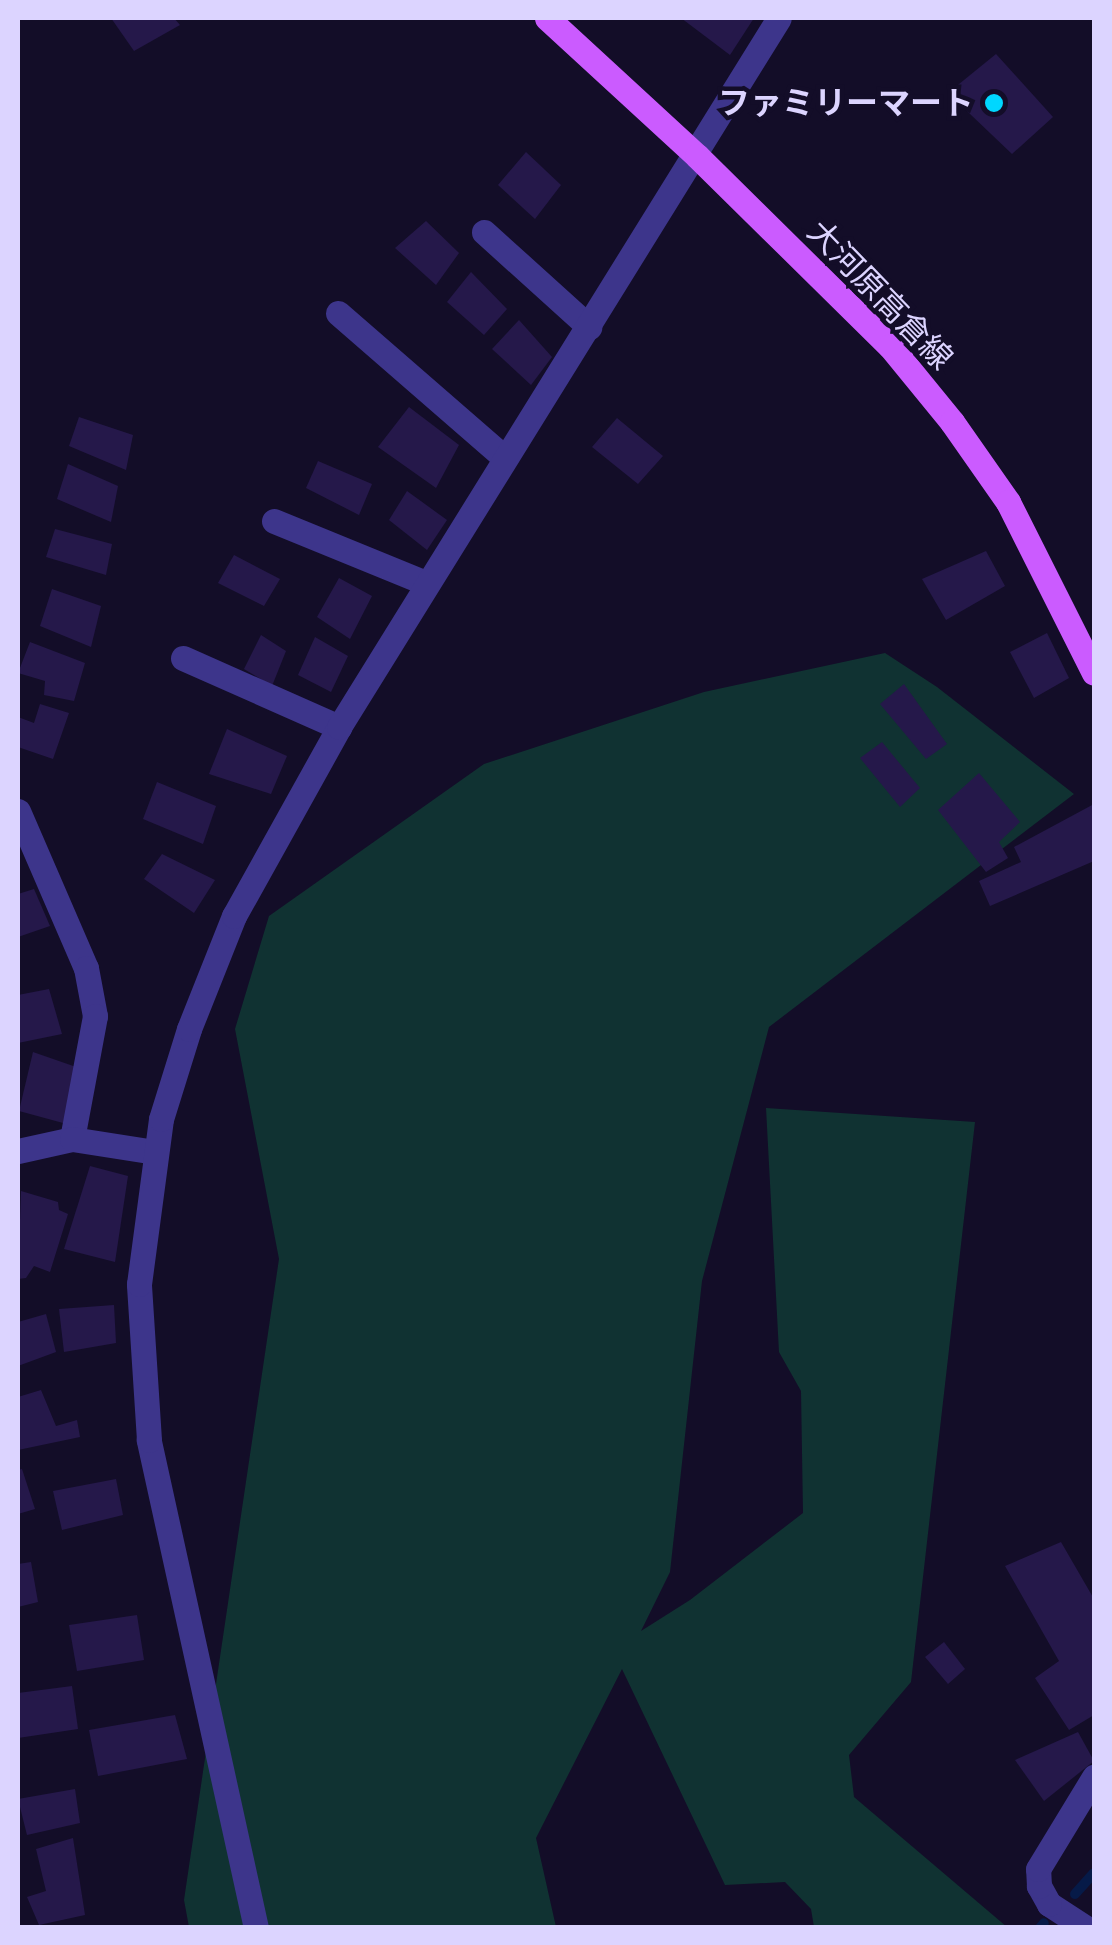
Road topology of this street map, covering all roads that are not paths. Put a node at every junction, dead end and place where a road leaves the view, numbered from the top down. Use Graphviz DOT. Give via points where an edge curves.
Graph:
graph roads {
  1 [pos="547,18"];
  2 [pos="779,18"];
  3 [pos="697,156"];
  4 [pos="484,232"];
  5 [pos="338,313"];
  6 [pos="588,327"];
  7 [pos="506,458"];
  8 [pos="274,522"];
  9 [pos="426,583"];
  10 [pos="183,658"];
  11 [pos="1094,673"];
  12 [pos="339,727"];
  13 [pos="18,810"];
  14 [pos="72,1138"];
  15 [pos="18,1151"];
  16 [pos="155,1152"];
  17 [pos="1094,1777"];
  18 [pos="256,1928"];
  19 [pos="1086,1928"];
  1 -- 3 [label="main road, 大河原高倉線"];
  2 -- 3 [label="street"];
  3 -- 6 [label="street"];
  3 -- 11 [label="main road, 大河原高倉線" via="890,346 952,422 1008,502"];
  4 -- 6 [label="street"];
  5 -- 7 [label="street"];
  6 -- 7 [label="street"];
  7 -- 9 [label="street"];
  8 -- 9 [label="street"];
  9 -- 12 [label="street"];
  10 -- 12 [label="street"];
  12 -- 16 [label="street" via="234,916 189,1029"];
  13 -- 14 [label="street" via="86,968 95,1016"];
  14 -- 15 [label="street"];
  14 -- 16 [label="street"];
  16 -- 18 [label="street" via="139,1284 150,1440"];
  17 -- 19 [label="street" via="1038,1869 1050,1904"];
}
